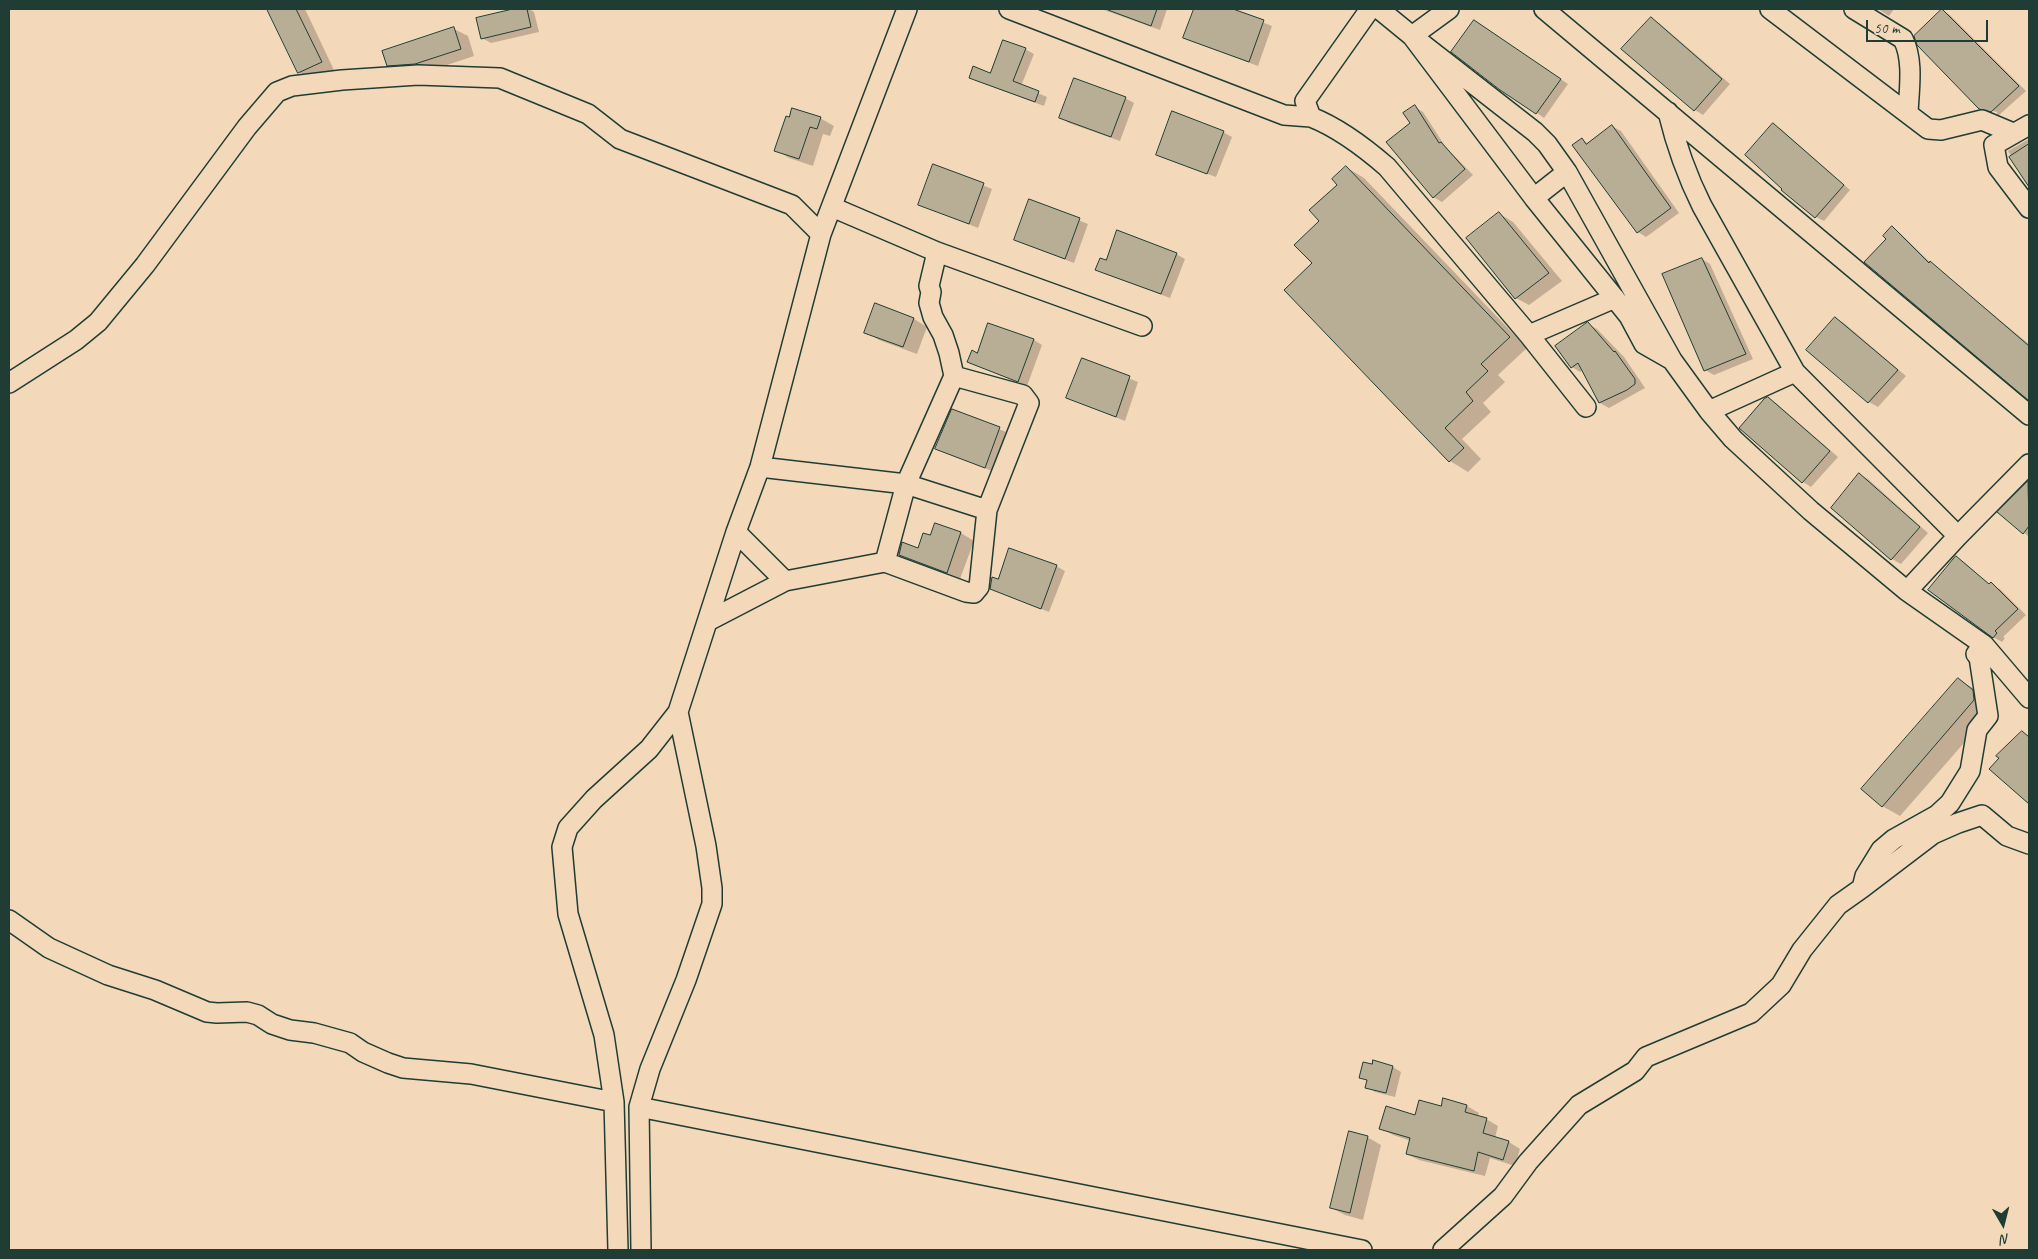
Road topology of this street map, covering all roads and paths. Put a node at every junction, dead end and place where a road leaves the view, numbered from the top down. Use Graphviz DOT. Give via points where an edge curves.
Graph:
graph roads {
  1 [pos="907,9"];
  2 [pos="1009,9"];
  3 [pos="1370,9"];
  4 [pos="1379,9"];
  5 [pos="1449,9"];
  6 [pos="1544,9"];
  7 [pos="1770,9"];
  8 [pos="1854,9"];
  9 [pos="1412,36"];
  10 [pos="1308,109"];
  11 [pos="1668,112"];
  12 [pos="1908,114"];
  13 [pos="2021,129"];
  14 [pos="1566,172"];
  15 [pos="1534,198"];
  16 [pos="832,207"];
  17 [pos="2029,208"];
  18 [pos="821,234"];
  19 [pos="937,252"];
  20 [pos="1615,298"];
  21 [pos="1142,326"];
  22 [pos="1530,335"];
  23 [pos="1672,360"];
  24 [pos="1795,372"];
  25 [pos="954,376"];
  26 [pos="9,383"];
  27 [pos="1586,407"];
  28 [pos="1709,411"];
  29 [pos="2029,415"];
  30 [pos="2029,464"];
  31 [pos="760,466"];
  32 [pos="906,484"];
  33 [pos="987,510"];
  34 [pos="736,532"];
  35 [pos="1958,536"];
  36 [pos="885,562"];
  37 [pos="785,581"];
  38 [pos="1907,591"];
  39 [pos="708,621"];
  40 [pos="1984,645"];
  41 [pos="2029,698"];
  42 [pos="678,712"];
  43 [pos="1934,817"];
  44 [pos="1958,823"];
  45 [pos="2029,844"];
  46 [pos="1862,888"];
  47 [pos="9,920"];
  48 [pos="614,1102"];
  49 [pos="639,1107"];
  50 [pos="618,1250"];
  51 [pos="641,1250"];
  52 [pos="1362,1250"];
  53 [pos="1443,1250"];
  1 -- 16 [label="street"];
  2 -- 10 [label="street" via="1284,115"];
  3 -- 10 [label="street"];
  4 -- 9 [label="street"];
  5 -- 9 [label="street"];
  6 -- 11 [label="street"];
  7 -- 12 [label="street"];
  8 -- 12 [label="street" via="1903,39 1907,46"];
  9 -- 14 [label="street" via="1535,132"];
  9 -- 15 [label="street"];
  10 -- 22 [label="street" via="1387,167"];
  11 -- 24 [label="street" via="1688,178"];
  11 -- 29 [label="street"];
  12 -- 13 [label="street" via="1928,129 1935,130 1982,120"];
  13 -- 17 [label="street" via="1994,145 1998,167"];
  14 -- 15 [label="street"];
  14 -- 23 [label="street"];
  15 -- 20 [label="street"];
  16 -- 18 [label="street"];
  16 -- 19 [label="street"];
  18 -- 26 [label="street" via="792,205 620,139 588,114 500,78 418,75 292,86 277,92 247,127 145,265 98,322"];
  18 -- 31 [label="street"];
  19 -- 21 [label="street"];
  19 -- 25 [label="street" via="929,286 929,303 943,335"];
  20 -- 22 [label="street"];
  20 -- 23 [label="street" via="1644,344"];
  22 -- 27 [label="street"];
  23 -- 28 [label="street"];
  24 -- 28 [label="street"];
  24 -- 35 [label="street"];
  25 -- 32 [label="street"];
  25 -- 33 [label="street" via="1023,395 1029,403"];
  28 -- 38 [label="street" via="1811,511"];
  30 -- 35 [label="street"];
  31 -- 32 [label="street"];
  31 -- 34 [label="street"];
  32 -- 33 [label="street"];
  32 -- 36 [label="street"];
  33 -- 36 [label="street" via="979,587 974,593"];
  34 -- 37 [label="street"];
  34 -- 39 [label="street"];
  35 -- 38 [label="street"];
  36 -- 37 [label="street"];
  37 -- 39 [label="street"];
  38 -- 40 [label="street"];
  39 -- 42 [label="street"];
  40 -- 41 [label="street"];
  40 -- 43 [label="street" via="1976,654 1988,716 1977,730 1970,771 1950,803"];
  42 -- 48 [label="street" via="649,749 594,799 568,828 562,847 568,914 604,1035"];
  42 -- 49 [label="street" via="706,846 712,904 686,980 650,1068"];
  43 -- 44 [label="street"];
  43 -- 46 [label="street" via="1881,850 1865,876"];
  44 -- 45 [label="street" via="1982,815 2007,836"];
  44 -- 46 [label="street" via="1933,834"];
  46 -- 53 [label="street" via="1838,905 1802,950 1781,985 1766,1000 1751,1012 1646,1057 1635,1071 1580,1105 1502,1196"];
  47 -- 48 [label="street" via="49,948 108,975 155,990 206,1012 258,1015 290,1030 350,1043 363,1052 403,1068 471,1074"];
  48 -- 50 [label="street"];
  49 -- 51 [label="street"];
  49 -- 52 [label="street"];
}
